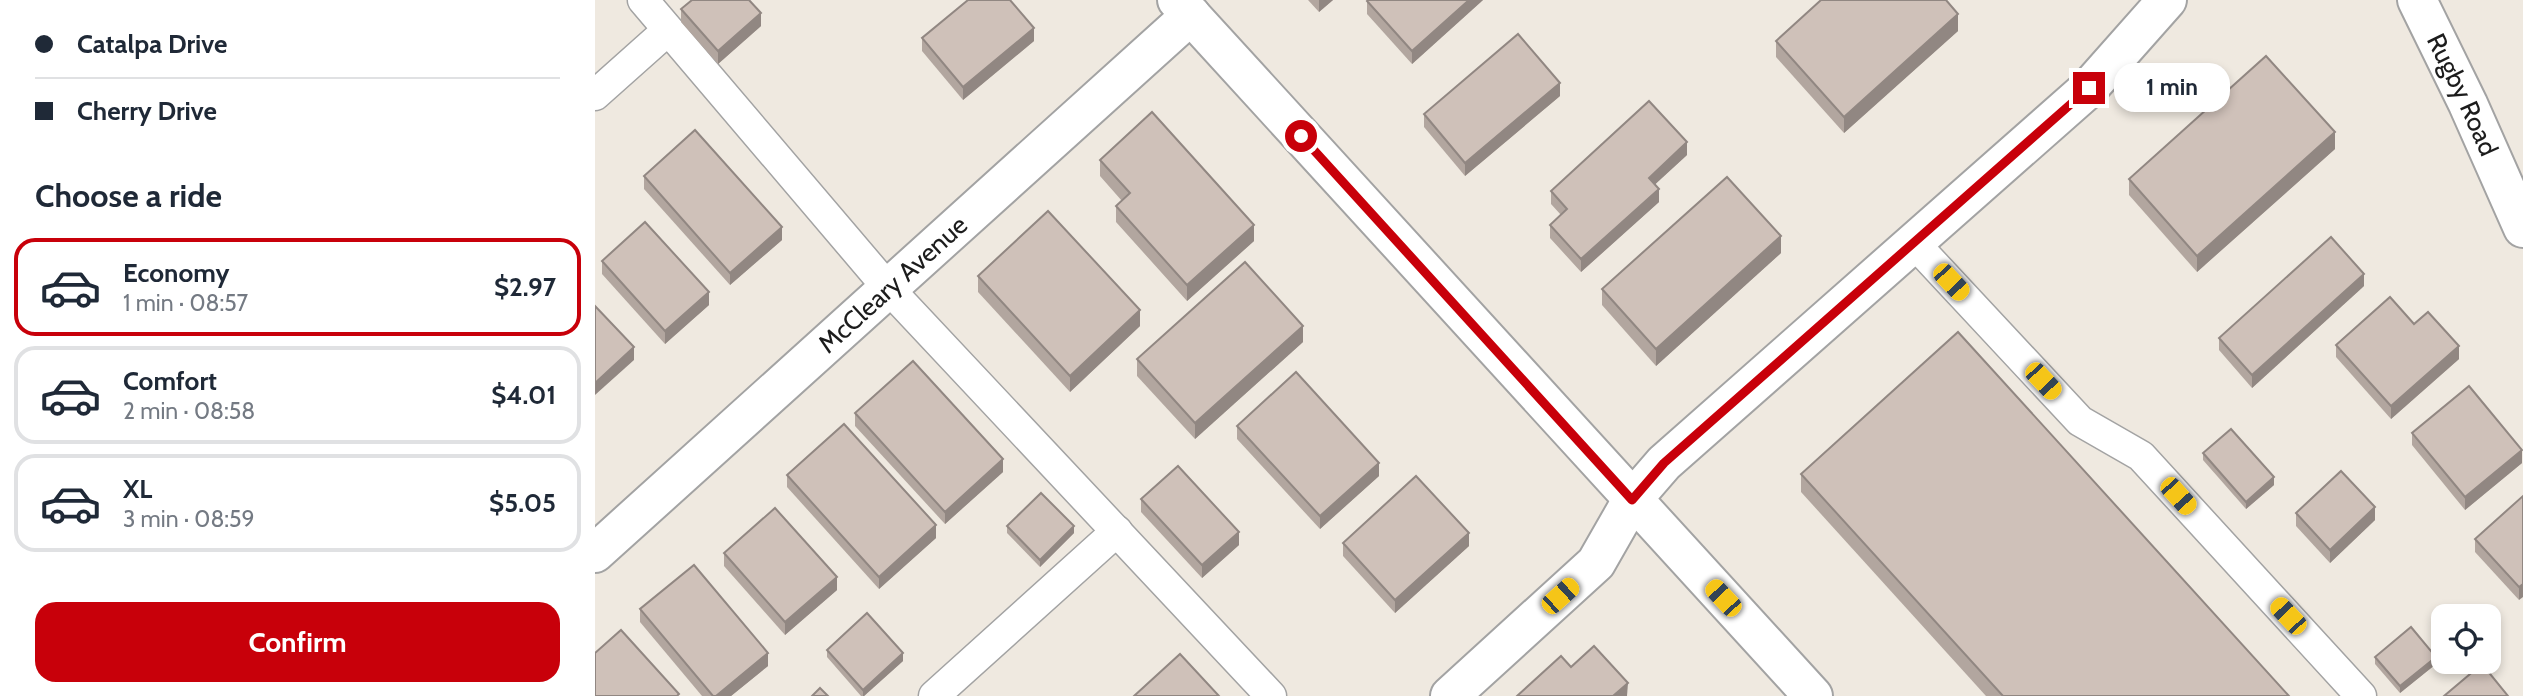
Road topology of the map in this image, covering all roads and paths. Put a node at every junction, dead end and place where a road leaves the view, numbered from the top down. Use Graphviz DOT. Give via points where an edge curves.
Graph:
graph roads {
  1 [pos="643,0"];
  2 [pos="2167,0"];
  3 [pos="2417,0"];
  4 [pos="1184,8"];
  5 [pos="668,30"];
  6 [pos="595,95"];
  7 [pos="2523,228"];
  8 [pos="1915,243"];
  9 [pos="888,288"];
  10 [pos="1632,500"];
  11 [pos="1117,531"];
  12 [pos="595,553"];
  13 [pos="934,696"];
  14 [pos="1271,696"];
  15 [pos="1450,696"];
  16 [pos="1813,696"];
  17 [pos="2361,696"];
  1 -- 5 [label="lane"];
  2 -- 8 [label="street" via="2089,88"];
  3 -- 7 [label="street, Rugby Road"];
  4 -- 9 [label="street, McCleary Avenue"];
  4 -- 10 [label="street"];
  5 -- 6 [label="lane"];
  5 -- 9 [label="lane"];
  8 -- 10 [label="street" via="1664,463"];
  8 -- 17 [label="lane" via="2080,421 2141,456"];
  9 -- 11 [label="lane"];
  9 -- 12 [label="street, McCleary Avenue"];
  10 -- 15 [label="street" via="1596,563"];
  10 -- 16 [label="street"];
  11 -- 13 [label="lane"];
  11 -- 14 [label="lane"];
}
